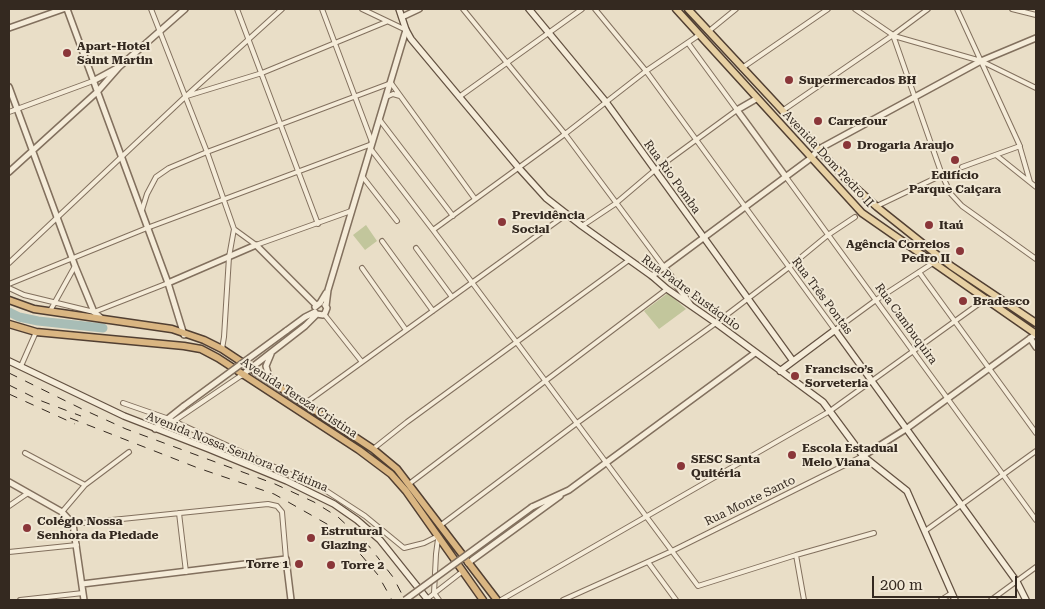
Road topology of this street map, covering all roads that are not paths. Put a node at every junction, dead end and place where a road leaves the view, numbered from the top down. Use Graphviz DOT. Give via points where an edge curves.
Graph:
graph roads {
  1 [pos="65,9"];
  2 [pos="151,9"];
  3 [pos="185,9"];
  4 [pos="237,9"];
  5 [pos="282,9"];
  6 [pos="322,9"];
  7 [pos="362,9"];
  8 [pos="399,9"];
  9 [pos="419,9"];
  10 [pos="463,9"];
  11 [pos="530,9"];
  12 [pos="582,9"];
  13 [pos="595,9"];
  14 [pos="676,9"];
  15 [pos="688,9"];
  16 [pos="736,9"];
  17 [pos="828,9"];
  18 [pos="855,9"];
  19 [pos="928,9"];
  20 [pos="956,9"];
  21 [pos="1012,9"];
  22 [pos="1036,15"];
  23 [pos="402,17"];
  24 [pos="386,22"];
  25 [pos="9,28"];
  26 [pos="406,30"];
  27 [pos="160,31"];
  28 [pos="709,31"];
  29 [pos="549,33"];
  30 [pos="699,35"];
  31 [pos="893,36"];
  32 [pos="1036,38"];
  33 [pos="248,40"];
  34 [pos="334,42"];
  35 [pos="688,43"];
  36 [pos="981,61"];
  37 [pos="507,63"];
  38 [pos="119,67"];
  39 [pos="742,68"];
  40 [pos="646,71"];
  41 [pos="262,73"];
  42 [pos="93,81"];
  43 [pos="391,83"];
  44 [pos="9,88"];
  45 [pos="1036,88"];
  46 [pos="97,92"];
  47 [pos="355,96"];
  48 [pos="400,96"];
  49 [pos="185,97"];
  50 [pos="459,97"];
  51 [pos="915,97"];
  52 [pos="386,98"];
  53 [pos="756,99"];
  54 [pos="606,102"];
  55 [pos="17,109"];
  56 [pos="737,110"];
  57 [pos="782,111"];
  58 [pos="9,112"];
  59 [pos="380,119"];
  60 [pos="279,125"];
  61 [pos="367,127"];
  62 [pos="377,128"];
  63 [pos="565,134"];
  64 [pos="696,140"];
  65 [pos="372,144"];
  66 [pos="1020,146"];
  67 [pos="819,149"];
  68 [pos="33,151"];
  69 [pos="206,152"];
  70 [pos="996,155"];
  71 [pos="121,158"];
  72 [pos="811,158"];
  73 [pos="518,167"];
  74 [pos="962,167"];
  75 [pos="656,170"];
  76 [pos="297,171"];
  77 [pos="9,172"];
  78 [pos="942,175"];
  79 [pos="786,177"];
  80 [pos="364,178"];
  81 [pos="1030,182"];
  82 [pos="1036,187"];
  83 [pos="224,199"];
  84 [pos="475,199"];
  85 [pos="615,204"];
  86 [pos="745,206"];
  87 [pos="877,206"];
  88 [pos="352,211"];
  89 [pos="141,212"];
  90 [pos="567,214"];
  91 [pos="453,216"];
  92 [pos="855,217"];
  93 [pos="57,218"];
  94 [pos="397,221"];
  95 [pos="318,224"];
  96 [pos="582,226"];
  97 [pos="147,228"];
  98 [pos="234,229"];
  99 [pos="433,230"];
  100 [pos="828,235"];
  101 [pos="704,237"];
  102 [pos="382,241"];
  103 [pos="256,245"];
  104 [pos="416,248"];
  105 [pos="228,257"];
  106 [pos="72,258"];
  107 [pos="1036,259"];
  108 [pos="629,260"];
  109 [pos="934,262"];
  110 [pos="9,263"];
  111 [pos="75,266"];
  112 [pos="362,268"];
  113 [pos="664,268"];
  114 [pos="788,268"];
  115 [pos="919,272"];
  116 [pos="652,276"];
  117 [pos="472,281"];
  118 [pos="168,283"];
  119 [pos="9,284"];
  120 [pos="9,288"];
  121 [pos="667,289"];
  122 [pos="328,290"];
  123 [pos="452,297"];
  124 [pos="748,298"];
  125 [pos="986,298"];
  126 [pos="9,300"];
  127 [pos="876,300"];
  128 [pos="54,303"];
  129 [pos="318,304"];
  130 [pos="326,306"];
  131 [pos="693,308"];
  132 [pos="433,311"];
  133 [pos="50,312"];
  134 [pos="94,312"];
  135 [pos="316,313"];
  136 [pos="324,314"];
  137 [pos="101,319"];
  138 [pos="955,322"];
  139 [pos="716,323"];
  140 [pos="1036,323"];
  141 [pos="9,324"];
  142 [pos="406,330"];
  143 [pos="835,330"];
  144 [pos="36,332"];
  145 [pos="184,334"];
  146 [pos="1034,336"];
  147 [pos="516,341"];
  148 [pos="1036,347"];
  149 [pos="222,349"];
  150 [pos="913,350"];
  151 [pos="273,352"];
  152 [pos="755,353"];
  153 [pos="9,361"];
  154 [pos="793,361"];
  155 [pos="362,362"];
  156 [pos="21,366"];
  157 [pos="252,368"];
  158 [pos="988,369"];
  159 [pos="780,370"];
  160 [pos="242,375"];
  161 [pos="270,380"];
  162 [pos="546,380"];
  163 [pos="872,381"];
  164 [pos="948,398"];
  165 [pos="123,403"];
  166 [pos="304,404"];
  167 [pos="830,411"];
  168 [pos="171,420"];
  169 [pos="577,423"];
  170 [pos="154,429"];
  171 [pos="906,429"];
  172 [pos="1036,434"];
  173 [pos="373,449"];
  174 [pos="1036,451"];
  175 [pos="129,452"];
  176 [pos="25,453"];
  177 [pos="863,456"];
  178 [pos="606,462"];
  179 [pos="1003,474"];
  180 [pos="9,482"];
  181 [pos="410,484"];
  182 [pos="85,485"];
  183 [pos="569,490"];
  184 [pos="28,493"];
  185 [pos="962,505"];
  186 [pos="9,506"];
  187 [pos="62,512"];
  188 [pos="179,513"];
  189 [pos="646,516"];
  190 [pos="1036,520"];
  191 [pos="73,524"];
  192 [pos="441,525"];
  193 [pos="924,532"];
  194 [pos="874,533"];
  195 [pos="438,537"];
  196 [pos="77,545"];
  197 [pos="672,551"];
  198 [pos="9,552"];
  199 [pos="796,555"];
  200 [pos="286,559"];
  201 [pos="648,562"];
  202 [pos="468,563"];
  203 [pos="1036,567"];
  204 [pos="463,571"];
  205 [pos="186,572"];
  206 [pos="1017,582"];
  207 [pos="82,584"];
  208 [pos="83,593"];
  209 [pos="952,593"];
  210 [pos="434,594"];
  211 [pos="20,600"];
  212 [pos="84,600"];
  213 [pos="291,600"];
  214 [pos="405,600"];
  215 [pos="428,600"];
  216 [pos="438,600"];
  217 [pos="483,600"];
  218 [pos="497,600"];
  219 [pos="501,600"];
  220 [pos="562,600"];
  221 [pos="676,600"];
  222 [pos="804,600"];
  223 [pos="941,600"];
  224 [pos="955,600"];
  225 [pos="991,600"];
  226 [pos="1026,600"];
  1 -- 25 [label="street"];
  1 -- 42 [label="street"];
  2 -- 27 [label="street"];
  3 -- 27 [label="street"];
  4 -- 33 [label="street"];
  5 -- 33 [label="street"];
  6 -- 34 [label="street"];
  7 -- 24 [label="street"];
  8 -- 23 [label="main road, Rua Padre Eustáquio"];
  9 -- 23 [label="street"];
  10 -- 37 [label="street"];
  11 -- 29 [label="main road, Rua Rio Pomba"];
  12 -- 29 [label="street"];
  13 -- 40 [label="street, Rua Três Pontas"];
  14 -- 30 [label="main road, Avenida Dom Pedro II"];
  15 -- 28 [label="main road, Avenida Dom Pedro II"];
  16 -- 28 [label="street"];
  17 -- 39 [label="street"];
  18 -- 31 [label="street"];
  19 -- 31 [label="street"];
  20 -- 36 [label="street"];
  21 -- 22 [label="street"];
  23 -- 26 [label="main road, Rua Padre Eustáquio"];
  24 -- 26 [label="street"];
  24 -- 34 [label="street"];
  26 -- 43 [label="street"];
  26 -- 50 [label="main road, Rua Padre Eustáquio"];
  27 -- 38 [label="street"];
  27 -- 49 [label="street"];
  28 -- 39 [label="main road, Avenida Dom Pedro II"];
  29 -- 37 [label="street"];
  29 -- 54 [label="main road, Rua Rio Pomba"];
  30 -- 35 [label="street"];
  30 -- 53 [label="main road, Avenida Dom Pedro II"];
  31 -- 36 [label="street"];
  31 -- 51 [label="street"];
  31 -- 57 [label="street"];
  32 -- 36 [label="street"];
  33 -- 41 [label="street"];
  33 -- 49 [label="street"];
  34 -- 41 [label="street"];
  34 -- 47 [label="street"];
  35 -- 40 [label="street"];
  35 -- 56 [label="street, Rua Cambuquira"];
  36 -- 45 [label="street"];
  36 -- 51 [label="street"];
  36 -- 66 [label="street"];
  37 -- 50 [label="street"];
  37 -- 63 [label="street"];
  38 -- 42 [label="street"];
  38 -- 46 [label="street"];
  39 -- 57 [label="main road, Avenida Dom Pedro II"];
  40 -- 54 [label="street"];
  40 -- 64 [label="street, Rua Três Pontas"];
  41 -- 49 [label="street"];
  41 -- 60 [label="street"];
  42 -- 46 [label="street"];
  42 -- 55 [label="street"];
  43 -- 47 [label="street"];
  43 -- 48 [label="street"];
  43 -- 52 [label="street"];
  44 -- 55 [label="street"];
  46 -- 68 [label="street"];
  46 -- 71 [label="street"];
  47 -- 60 [label="street"];
  47 -- 61 [label="street"];
  48 -- 52 [label="street" via="393,94"];
  48 -- 84 [label="street"];
  49 -- 69 [label="street"];
  49 -- 71 [label="street"];
  50 -- 73 [label="main road, Rua Padre Eustáquio"];
  51 -- 67 [label="street"];
  51 -- 78 [label="street"];
  52 -- 59 [label="street"];
  53 -- 56 [label="street"];
  53 -- 72 [label="main road, Avenida Dom Pedro II"];
  54 -- 63 [label="street"];
  54 -- 75 [label="main road, Rua Rio Pomba"];
  55 -- 58 [label="street"];
  55 -- 68 [label="street"];
  56 -- 64 [label="street"];
  56 -- 79 [label="street, Rua Cambuquira"];
  57 -- 67 [label="main road, Avenida Dom Pedro II"];
  59 -- 62 [label="street"];
  59 -- 91 [label="street"];
  60 -- 69 [label="street"];
  60 -- 76 [label="street"];
  61 -- 62 [label="street"];
  61 -- 65 [label="street"];
  62 -- 65 [label="street"];
  63 -- 73 [label="street"];
  63 -- 85 [label="street"];
  64 -- 75 [label="street"];
  64 -- 86 [label="street, Rua Três Pontas"];
  65 -- 76 [label="street"];
  65 -- 80 [label="street"];
  65 -- 99 [label="street"];
  66 -- 70 [label="street"];
  66 -- 81 [label="street"];
  67 -- 72 [label="street"];
  67 -- 87 [label="main road, Avenida Dom Pedro II"];
  68 -- 77 [label="street"];
  68 -- 93 [label="street"];
  69 -- 83 [label="street"];
  69 -- 89 [label="street" via="156,177"];
  70 -- 74 [label="street"];
  70 -- 81 [label="street"];
  71 -- 89 [label="street"];
  71 -- 93 [label="street"];
  72 -- 79 [label="street"];
  72 -- 109 [label="main road, Avenida Dom Pedro II" via="862,213"];
  73 -- 84 [label="street"];
  73 -- 90 [label="main road, Rua Padre Eustáquio" via="546,198"];
  75 -- 85 [label="street"];
  75 -- 101 [label="main road, Rua Rio Pomba"];
  76 -- 83 [label="street"];
  76 -- 95 [label="street"];
  78 -- 87 [label="street"];
  78 -- 107 [label="street" via="951,194 962,206"];
  79 -- 86 [label="street"];
  79 -- 100 [label="street, Rua Cambuquira"];
  80 -- 88 [label="street"];
  80 -- 94 [label="street"];
  81 -- 82 [label="street"];
  83 -- 97 [label="street"];
  83 -- 98 [label="street"];
  84 -- 91 [label="street"];
  85 -- 96 [label="street"];
  85 -- 113 [label="street"];
  86 -- 101 [label="street"];
  86 -- 114 [label="street, Rua Três Pontas"];
  87 -- 140 [label="main road, Avenida Dom Pedro II" via="951,266"];
  88 -- 95 [label="street"];
  88 -- 122 [label="street"];
  89 -- 97 [label="street"];
  90 -- 96 [label="main road, Rua Padre Eustáquio"];
  90 -- 117 [label="street"];
  91 -- 99 [label="street"];
  92 -- 100 [label="street"];
  93 -- 106 [label="street"];
  93 -- 110 [label="street"];
  95 -- 103 [label="street"];
  96 -- 108 [label="main road, Rua Padre Eustáquio"];
  97 -- 106 [label="street"];
  97 -- 118 [label="street"];
  98 -- 103 [label="street"];
  98 -- 105 [label="street"];
  99 -- 117 [label="street"];
  100 -- 114 [label="street"];
  100 -- 127 [label="street, Rua Cambuquira"];
  101 -- 113 [label="street"];
  101 -- 124 [label="main road, Rua Rio Pomba"];
  102 -- 132 [label="street"];
  103 -- 105 [label="street"];
  103 -- 129 [label="street"];
  104 -- 123 [label="street"];
  105 -- 118 [label="street"];
  105 -- 149 [label="street"];
  106 -- 111 [label="street"];
  106 -- 119 [label="street"];
  108 -- 116 [label="main road, Rua Padre Eustáquio"];
  108 -- 147 [label="street"];
  109 -- 115 [label="street"];
  109 -- 125 [label="main road, Avenida Dom Pedro II"];
  111 -- 128 [label="street"];
  111 -- 134 [label="street"];
  112 -- 142 [label="street"];
  113 -- 116 [label="street"];
  113 -- 131 [label="street"];
  114 -- 124 [label="street"];
  114 -- 143 [label="street, Rua Três Pontas"];
  115 -- 127 [label="street"];
  115 -- 138 [label="street"];
  116 -- 121 [label="main road, Rua Padre Eustáquio"];
  117 -- 123 [label="street"];
  117 -- 147 [label="street"];
  118 -- 134 [label="street"];
  118 -- 145 [label="street"];
  120 -- 128 [label="street"];
  121 -- 131 [label="main road, Rua Padre Eustáquio"];
  121 -- 162 [label="street"];
  122 -- 129 [label="street"];
  122 -- 130 [label="street"];
  123 -- 132 [label="street"];
  124 -- 139 [label="street"];
  124 -- 154 [label="main road, Rua Rio Pomba"];
  125 -- 138 [label="street"];
  125 -- 146 [label="main road, Avenida Dom Pedro II"];
  126 -- 133 [label="highway, Avenida Tereza Cristina"];
  127 -- 143 [label="street"];
  127 -- 150 [label="street, Rua Cambuquira"];
  128 -- 133 [label="street"];
  128 -- 134 [label="street"];
  129 -- 130 [label="street"];
  129 -- 135 [label="street"];
  130 -- 136 [label="street"];
  131 -- 139 [label="main road, Rua Padre Eustáquio"];
  132 -- 142 [label="street"];
  133 -- 137 [label="highway, Avenida Tereza Cristina"];
  134 -- 137 [label="street"];
  135 -- 136 [label="street"];
  135 -- 151 [label="street"];
  135 -- 168 [label="street, bridge" via="304,317 184,406"];
  136 -- 155 [label="street"];
  137 -- 145 [label="highway, Avenida Tereza Cristina" via="172,329"];
  138 -- 150 [label="street"];
  138 -- 158 [label="street"];
  139 -- 152 [label="main road, Rua Padre Eustáquio"];
  139 -- 169 [label="street"];
  141 -- 144 [label="highway, Avenida Tereza Cristina"];
  142 -- 155 [label="street"];
  143 -- 154 [label="main road"];
  143 -- 163 [label="main road, Rua Três Pontas"];
  144 -- 156 [label="street"];
  144 -- 160 [label="highway, Avenida Tereza Cristina" via="201,349"];
  145 -- 149 [label="highway, Avenida Tereza Cristina"];
  146 -- 148 [label="street"];
  146 -- 158 [label="street, Rua Monte Santo"];
  147 -- 162 [label="street"];
  147 -- 173 [label="street"];
  149 -- 157 [label="highway, Avenida Tereza Cristina"];
  150 -- 163 [label="street"];
  150 -- 164 [label="street, Rua Cambuquira"];
  151 -- 157 [label="street"];
  151 -- 161 [label="street" via="266,366"];
  152 -- 159 [label="main road, Rua Padre Eustáquio"];
  152 -- 178 [label="street"];
  153 -- 156 [label="main road, Avenida Nossa Senhora de Fátima"];
  154 -- 159 [label="main road"];
  155 -- 166 [label="street"];
  156 -- 170 [label="main road, Avenida Nossa Senhora de Fátima"];
  157 -- 160 [label="street"];
  157 -- 161 [label="highway, Avenida Tereza Cristina"];
  158 -- 164 [label="street, Rua Monte Santo"];
  158 -- 172 [label="street"];
  159 -- 167 [label="main road, Rua Padre Eustáquio"];
  160 -- 168 [label="street"];
  160 -- 195 [label="highway, Avenida Tereza Cristina" via="391,474"];
  161 -- 166 [label="highway, Avenida Tereza Cristina"];
  162 -- 169 [label="street"];
  162 -- 181 [label="street"];
  163 -- 167 [label="street"];
  163 -- 171 [label="main road, Rua Três Pontas"];
  164 -- 171 [label="street, Rua Monte Santo"];
  164 -- 179 [label="street, Rua Cambuquira"];
  165 -- 168 [label="street"];
  166 -- 173 [label="highway, Avenida Tereza Cristina"];
  167 -- 177 [label="main road, Rua Padre Eustáquio"];
  167 -- 189 [label="street"];
  168 -- 170 [label="street"];
  168 -- 195 [label="street" via="325,490 365,516 404,548"];
  169 -- 178 [label="street"];
  169 -- 192 [label="street"];
  170 -- 215 [label="main road, Avenida Nossa Senhora de Fátima" via="209,448 334,504 380,540"];
  171 -- 177 [label="street, Rua Monte Santo"];
  171 -- 185 [label="main road, Rua Três Pontas"];
  173 -- 181 [label="highway, Avenida Tereza Cristina"];
  174 -- 179 [label="street"];
  175 -- 182 [label="street"];
  176 -- 182 [label="street"];
  177 -- 193 [label="main road, Rua Padre Eustáquio" via="907,491"];
  177 -- 197 [label="street, Rua Monte Santo"];
  178 -- 183 [label="street"];
  178 -- 189 [label="street"];
  179 -- 185 [label="street"];
  179 -- 190 [label="street, Rua Cambuquira"];
  180 -- 184 [label="street"];
  181 -- 192 [label="highway, Avenida Tereza Cristina"];
  182 -- 187 [label="street"];
  183 -- 202 [label="street"];
  183 -- 214 [label="street, bridge" via="532,508"];
  184 -- 186 [label="street"];
  184 -- 187 [label="street"];
  185 -- 193 [label="street"];
  185 -- 206 [label="main road, Rua Três Pontas"];
  187 -- 191 [label="street"];
  188 -- 191 [label="street"];
  188 -- 200 [label="street" via="268,504 277,506 282,512"];
  188 -- 205 [label="street"];
  189 -- 197 [label="street"];
  189 -- 219 [label="street"];
  191 -- 196 [label="street"];
  192 -- 202 [label="highway, Avenida Tereza Cristina"];
  193 -- 209 [label="main road, Rua Padre Eustáquio"];
  194 -- 199 [label="street"];
  195 -- 204 [label="highway, Avenida Tereza Cristina"];
  195 -- 210 [label="street"];
  196 -- 198 [label="street"];
  196 -- 207 [label="street"];
  197 -- 199 [label="street" via="698,586"];
  197 -- 201 [label="street, Rua Monte Santo"];
  199 -- 222 [label="street"];
  200 -- 205 [label="street"];
  200 -- 213 [label="street"];
  201 -- 220 [label="street, Rua Monte Santo"];
  201 -- 221 [label="street"];
  202 -- 218 [label="highway, Avenida Tereza Cristina"];
  203 -- 206 [label="street"];
  204 -- 210 [label="street"];
  204 -- 217 [label="highway, Avenida Tereza Cristina"];
  205 -- 207 [label="street"];
  206 -- 225 [label="street"];
  206 -- 226 [label="main road, Rua Três Pontas"];
  207 -- 208 [label="street"];
  208 -- 211 [label="street"];
  208 -- 212 [label="street"];
  209 -- 223 [label="street"];
  209 -- 224 [label="main road, Rua Padre Eustáquio"];
  210 -- 215 [label="street"];
  210 -- 216 [label="street"];
}
